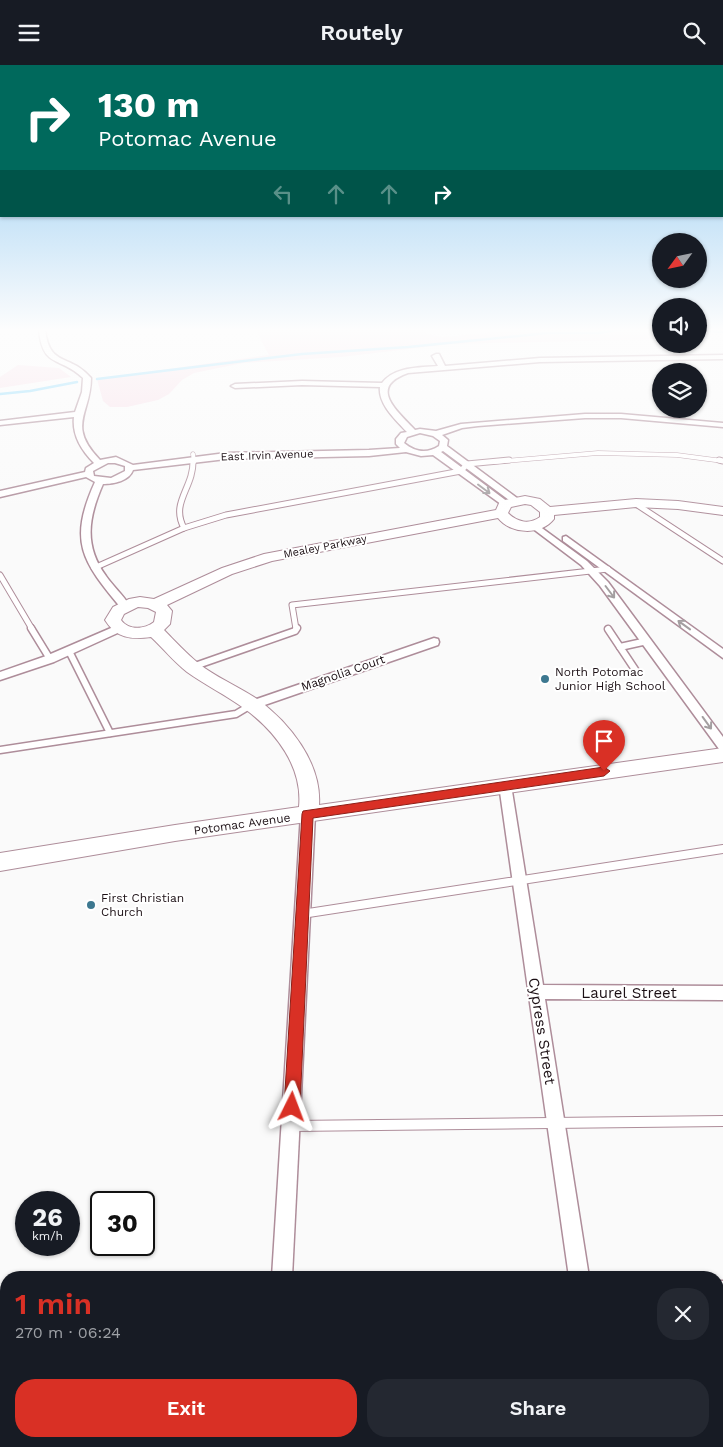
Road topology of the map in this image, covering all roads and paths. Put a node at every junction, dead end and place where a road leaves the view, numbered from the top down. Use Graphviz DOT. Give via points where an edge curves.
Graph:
graph roads {
  1 [pos="85,393"];
  2 [pos="384,393"];
  3 [pos="78,415"];
  4 [pos="0,423"];
  5 [pos="723,425"];
  6 [pos="412,432"];
  7 [pos="436,434"];
  8 [pos="402,447"];
  9 [pos="439,450"];
  10 [pos="193,457"];
  11 [pos="723,461"];
  12 [pos="99,463"];
  13 [pos="130,466"];
  14 [pos="464,468"];
  15 [pos="88,474"];
  16 [pos="100,481"];
  17 [pos="0,494"];
  18 [pos="636,503"];
  19 [pos="507,509"];
  20 [pos="723,511"];
  21 [pos="542,520"];
  22 [pos="184,529"];
  23 [pos="723,561"];
  24 [pos="94,568"];
  25 [pos="608,569"];
  26 [pos="592,571"];
  27 [pos="0,575"];
  28 [pos="125,606"];
  29 [pos="161,607"];
  30 [pos="118,629"];
  31 [pos="608,629"];
  32 [pos="154,630"];
  33 [pos="647,641"];
  34 [pos="434,642"];
  35 [pos="620,647"];
  36 [pos="69,651"];
  37 [pos="723,654"];
  38 [pos="50,659"];
  39 [pos="192,667"];
  40 [pos="636,671"];
  41 [pos="0,676"];
  42 [pos="252,705"];
  43 [pos="110,733"];
  44 [pos="723,745"];
  45 [pos="0,750"];
  46 [pos="723,755"];
  47 [pos="505,785"];
  48 [pos="308,814"];
  49 [pos="723,849"];
  50 [pos="0,862"];
  51 [pos="519,881"];
  52 [pos="302,915"];
  53 [pos="536,992"];
  54 [pos="723,993"];
  55 [pos="723,1121"];
  56 [pos="555,1122"];
  57 [pos="291,1126"];
  58 [pos="282,1271"];
  59 [pos="578,1271"];
  1 -- 3 [label="street"];
  2 -- 6 [label="street" via="390,407"];
  3 -- 4 [label="street"];
  3 -- 12 [label="street" via="81,441"];
  5 -- 7 [label="street" via="653,417 585,416 461,427"];
  6 -- 7 [label="street"];
  6 -- 8 [label="street" via="400,439"];
  7 -- 9 [label="street" via="444,440"];
  8 -- 9 [label="street, East Irvin Avenue" via="418,454"];
  8 -- 10 [label="street, East Irvin Avenue"];
  9 -- 14 [label="street"];
  10 -- 13 [label="street, East Irvin Avenue"];
  10 -- 22 [label="lane" via="194,471 178,512"];
  11 -- 14 [label="lane" via="598,453"];
  12 -- 13 [label="street" via="116,460"];
  12 -- 15 [label="street"];
  13 -- 16 [label="street" via="130,471 121,478"];
  14 -- 19 [label="street"];
  14 -- 22 [label="lane" via="226,515"];
  15 -- 16 [label="street"];
  15 -- 17 [label="street"];
  16 -- 24 [label="street" via="84,521 84,537"];
  18 -- 20 [label="street"];
  18 -- 21 [label="street"];
  18 -- 23 [label="lane"];
  19 -- 21 [label="street" via="518,525"];
  19 -- 21 [label="street" via="534,502"];
  19 -- 29 [label="street, Mealey Parkway" via="417,532 250,567"];
  21 -- 25 [label="street"];
  21 -- 26 [label="street"];
  22 -- 24 [label="lane"];
  24 -- 28 [label="street"];
  25 -- 26 [label="lane"];
  37 -- 25 [label="street, one-way"];
  26 -- 33 [label="street, one-way"];
  26 -- 39 [label="lane" via="292,605 295,631"];
  27 -- 38 [label="lane"];
  28 -- 29 [label="street" via="141,602"];
  28 -- 30 [label="street" via="114,617"];
  29 -- 32 [label="street" via="165,617"];
  30 -- 32 [label="street" via="134,634"];
  30 -- 36 [label="street"];
  31 -- 35 [label="lane"];
  32 -- 39 [label="street"];
  33 -- 35 [label="lane"];
  33 -- 44 [label="street, one-way"];
  34 -- 42 [label="street, Magnolia Court"];
  35 -- 40 [label="lane"];
  36 -- 38 [label="street"];
  36 -- 43 [label="lane"];
  38 -- 41 [label="street"];
  39 -- 42 [label="street"];
  42 -- 43 [label="lane" via="236,714"];
  42 -- 48 [label="street" via="284,735 296,752 310,792"];
  43 -- 45 [label="lane"];
  46 -- 47 [label="street, Potomac Avenue"];
  47 -- 48 [label="street, Potomac Avenue"];
  47 -- 51 [label="street, Cypress Street"];
  48 -- 50 [label="street, Potomac Avenue"];
  48 -- 52 [label="street"];
  49 -- 51 [label="lane"];
  51 -- 52 [label="lane"];
  51 -- 53 [label="street, Cypress Street"];
  52 -- 57 [label="street"];
  53 -- 54 [label="street, Laurel Street"];
  53 -- 56 [label="street, Cypress Street"];
  55 -- 56 [label="lane"];
  56 -- 57 [label="lane"];
  56 -- 59 [label="street, Cypress Street"];
  57 -- 58 [label="street"];
}
